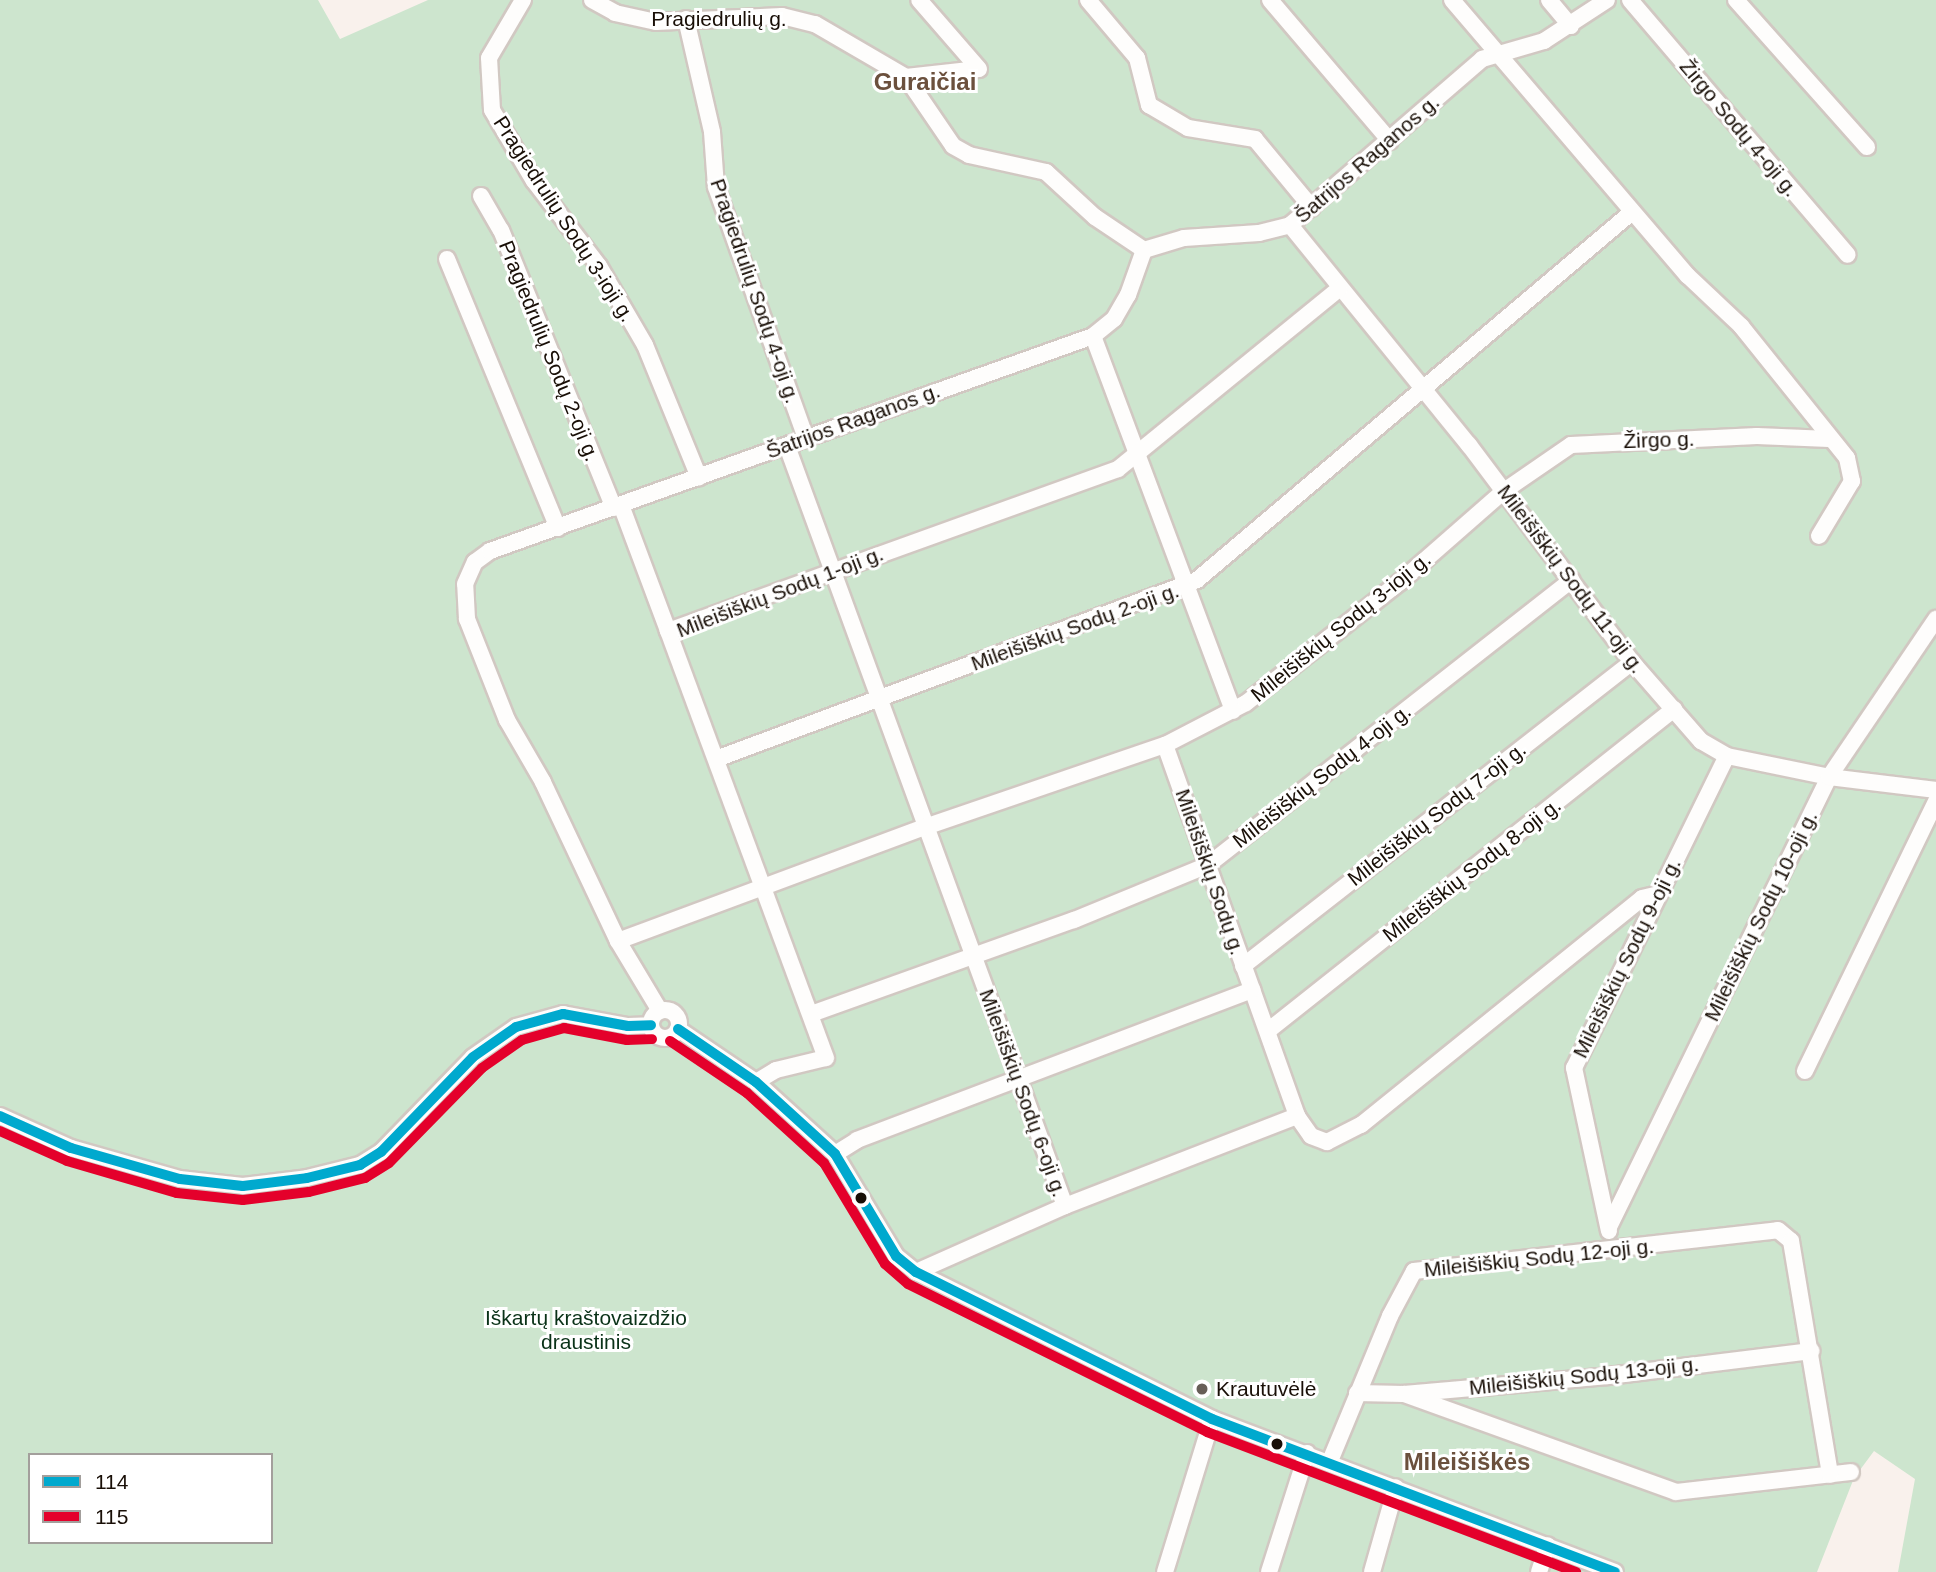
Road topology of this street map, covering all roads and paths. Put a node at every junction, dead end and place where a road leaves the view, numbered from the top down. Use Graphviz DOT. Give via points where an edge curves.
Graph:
graph roads {
  1 [pos="523,0"];
  2 [pos="592,0"];
  3 [pos="919,0"];
  4 [pos="1088,0"];
  5 [pos="1270,0"];
  6 [pos="1452,0"];
  7 [pos="1549,0"];
  8 [pos="1607,0"];
  9 [pos="1630,0"];
  10 [pos="1736,0"];
  11 [pos="685,19"];
  12 [pos="1571,26"];
  13 [pos="1498,51"];
  14 [pos="906,78"];
  15 [pos="1390,141"];
  16 [pos="1867,147"];
  17 [pos="481,196"];
  18 [pos="1312,208"];
  19 [pos="1632,212"];
  20 [pos="1290,225"];
  21 [pos="1144,250"];
  22 [pos="1848,255"];
  23 [pos="447,260"];
  24 [pos="1340,288"];
  25 [pos="1093,336"];
  26 [pos="1419,388"];
  27 [pos="806,439"];
  28 [pos="1829,439"];
  29 [pos="787,446"];
  30 [pos="1135,456"];
  31 [pos="699,477"];
  32 [pos="1504,491"];
  33 [pos="617,506"];
  34 [pos="558,528"];
  35 [pos="1819,536"];
  36 [pos="831,571"];
  37 [pos="1572,580"];
  38 [pos="1184,588"];
  39 [pos="1936,619"];
  40 [pos="668,631"];
  41 [pos="1632,662"];
  42 [pos="877,699"];
  43 [pos="1674,709"];
  44 [pos="1233,711"];
  45 [pos="1165,745"];
  46 [pos="1727,756"];
  47 [pos="716,759"];
  48 [pos="1829,777"];
  49 [pos="1936,790"];
  50 [pos="1936,801"];
  51 [pos="925,827"];
  52 [pos="1208,865"];
  53 [pos="761,887"];
  54 [pos="1655,895"];
  55 [pos="618,941"];
  56 [pos="971,953"];
  57 [pos="1243,966"];
  58 [pos="1252,990"];
  59 [pos="660,1011"];
  60 [pos="811,1014"];
  61 [pos="651,1025"];
  62 [pos="678,1029"];
  63 [pos="1269,1030"];
  64 [pos="1805,1071"];
  65 [pos="1019,1081"];
  66 [pos="756,1082"];
  67 [pos="0,1116"];
  68 [pos="1297,1116"];
  69 [pos="835,1154"];
  70 [pos="1065,1206"];
  71 [pos="1609,1227"];
  72 [pos="1612,1251"];
  73 [pos="916,1272"];
  74 [pos="1811,1351"];
  75 [pos="1357,1393"];
  76 [pos="1404,1394"];
  77 [pos="1212,1419"];
  78 [pos="1307,1453"];
  79 [pos="1330,1461"];
  80 [pos="1851,1472"];
  81 [pos="1830,1475"];
  82 [pos="1396,1487"];
  83 [pos="1548,1545"];
  84 [pos="1165,1572"];
  85 [pos="1269,1572"];
  86 [pos="1372,1572"];
  87 [pos="1539,1572"];
  88 [pos="1615,1572"];
  1 -- 31 [label="street, Pragiedrulių Sodų 3-ioji g." via="489,58 492,110 534,181 598,266 645,345"];
  2 -- 11 [label="street, Pragiedrulių g." via="629,17 671,23"];
  3 -- 14 [label="street" via="979,69"];
  4 -- 18 [label="street" via="1137,58 1149,105 1188,128 1255,139"];
  5 -- 15 [label="street"];
  6 -- 13 [label="street"];
  7 -- 12 [label="street"];
  8 -- 12 [label="street, Šatrijos Raganos g."];
  9 -- 22 [label="street, Žirgo Sodų 4-oji g."];
  10 -- 16 [label="street"];
  11 -- 14 [label="street, Pragiedrulių g." via="755,15 799,19 831,31 861,55"];
  11 -- 27 [label="street, Pragiedrulių Sodų 4-oji g." via="712,132 716,187"];
  12 -- 13 [label="street, Šatrijos Raganos g." via="1544,41"];
  13 -- 15 [label="street, Šatrijos Raganos g." via="1482,59"];
  13 -- 19 [label="street"];
  14 -- 21 [label="street, Pragiedrulių g." via="953,146 969,155 1046,172 1095,217"];
  15 -- 18 [label="street, Šatrijos Raganos g."];
  17 -- 33 [label="street, Pragiedrulių Sodų 2-oji g." via="500,230"];
  18 -- 20 [label="street, Šatrijos Raganos g."];
  19 -- 26 [label="street"];
  19 -- 28 [label="street" via="1741,327"];
  20 -- 21 [label="street, Šatrijos Raganos g." via="1259,233 1184,238"];
  20 -- 24 [label="street, Mileišiškių Sodų 11-oji g."];
  21 -- 25 [label="street, Šatrijos Raganos g." via="1121,307"];
  23 -- 34 [label="street"];
  24 -- 26 [label="street, Mileišiškių Sodų 11-oji g."];
  24 -- 30 [label="street, Mileišiškių Sodų 1-oji g."];
  25 -- 27 [label="street, Šatrijos Raganos g."];
  25 -- 30 [label="street"];
  26 -- 32 [label="street, Mileišiškių Sodų 11-oji g."];
  26 -- 38 [label="street, Mileišiškių Sodų 2-oji g." via="1217,565"];
  27 -- 29 [label="street, Šatrijos Raganos g."];
  28 -- 32 [label="street, Žirgo g." via="1757,436 1586,441 1559,451"];
  28 -- 35 [label="street" via="1847,458 1852,481"];
  29 -- 31 [label="street, Šatrijos Raganos g."];
  29 -- 36 [label="street, Mileišiškių Sodų 6-oji g."];
  30 -- 36 [label="street, Mileišiškių Sodų 1-oji g." via="1118,470"];
  30 -- 38 [label="street"];
  31 -- 33 [label="street, Šatrijos Raganos g."];
  32 -- 37 [label="street, Mileišiškių Sodų 11-oji g."];
  32 -- 44 [label="street, Mileišiškių Sodų 3-ioji g." via="1400,582"];
  33 -- 34 [label="street, Šatrijos Raganos g."];
  33 -- 40 [label="street, Pragiedrulių Sodų 2-oji g."];
  34 -- 55 [label="street, Šatrijos Raganos g." via="490,551 468,572 467,619 507,720 543,782"];
  36 -- 40 [label="street, Mileišiškių Sodų 1-oji g."];
  36 -- 42 [label="street, Mileišiškių Sodų 6-oji g."];
  37 -- 41 [label="street, Mileišiškių Sodų 11-oji g."];
  37 -- 52 [label="street, Mileišiškių Sodų 4-oji g."];
  38 -- 42 [label="street, Mileišiškių Sodų 2-oji g."];
  38 -- 44 [label="street"];
  39 -- 48 [label="street, Mileišiškių Sodų 10-oji g."];
  40 -- 47 [label="street, Mileišiškių Sodų 1-oji g."];
  41 -- 43 [label="street, Mileišiškių Sodų 11-oji g."];
  41 -- 57 [label="street, Mileišiškių Sodų 7-oji g."];
  42 -- 47 [label="street, Mileišiškių Sodų 2-oji g."];
  42 -- 51 [label="street, Mileišiškių Sodų 6-oji g."];
  43 -- 46 [label="street, Mileišiškių Sodų 11-oji g." via="1701,741"];
  43 -- 63 [label="street, Mileišiškių Sodų 8-oji g."];
  44 -- 45 [label="street, Mileišiškių Sodų 3-ioji g."];
  45 -- 51 [label="street"];
  45 -- 52 [label="street, Mileišiškių Sodų g."];
  46 -- 48 [label="street, Mileišiškių Sodų 11-oji g."];
  46 -- 54 [label="street, Mileišiškių Sodų 9-oji g."];
  47 -- 53 [label="street, Mileišiškių Sodų 1-oji g."];
  48 -- 49 [label="street, Mileišiškių Sodų 11-oji g."];
  48 -- 71 [label="street, Mileišiškių Sodų 10-oji g."];
  50 -- 64 [label="street"];
  51 -- 53 [label="street"];
  51 -- 56 [label="street, Mileišiškių Sodų 6-oji g."];
  52 -- 56 [label="street, Mileišiškių Sodų 4-oji g." via="1074,920"];
  52 -- 57 [label="street, Mileišiškių Sodų g."];
  53 -- 55 [label="street"];
  53 -- 60 [label="street, Mileišiškių Sodų 1-oji g."];
  54 -- 68 [label="street, Mileišiškių Sodų g." via="1642,898 1344,1137 1319,1141"];
  54 -- 71 [label="street, Mileišiškių Sodų 9-oji g." via="1574,1068"];
  55 -- 59 [label="street, Šatrijos Raganos g."];
  56 -- 60 [label="street, Mileišiškių Sodų 4-oji g."];
  56 -- 65 [label="street, Mileišiškių Sodų 6-oji g."];
  57 -- 58 [label="street, Mileišiškių Sodų g."];
  58 -- 63 [label="street, Mileišiškių Sodų g."];
  58 -- 65 [label="street"];
  59 -- 61 [label="street"];
  59 -- 62 [label="street" via="676,1016"];
  60 -- 66 [label="street, Mileišiškių Sodų 1-oji g." via="824,1062 776,1070"];
  61 -- 62 [label="street" via="663,1038"];
  61 -- 67 [label="street" via="628,1026 563,1014 516,1027 473,1057 381,1153 360,1165 307,1178 243,1186 180,1179 71,1148"];
  62 -- 66 [label="street"];
  63 -- 68 [label="street, Mileišiškių Sodų g."];
  65 -- 69 [label="street" via="857,1140"];
  65 -- 70 [label="street, Mileišiškių Sodų 6-oji g."];
  66 -- 69 [label="street"];
  68 -- 70 [label="street"];
  69 -- 73 [label="street" via="896,1256"];
  70 -- 73 [label="street, Mileišiškių Sodų 6-oji g."];
  71 -- 72 [label="street, Mileišiškių Sodų 9-oji g."];
  72 -- 74 [label="street, Mileišiškių Sodų 12-oji g." via="1778,1230 1787,1233"];
  72 -- 75 [label="street, Mileišiškių Sodų 12-oji g." via="1414,1271"];
  73 -- 77 [label="street"];
  74 -- 76 [label="street, Mileišiškių Sodų 13-oji g."];
  74 -- 81 [label="street"];
  75 -- 76 [label="street, Mileišiškių Sodų 13-oji g."];
  75 -- 79 [label="street, Mileišiškių Sodų 12-oji g."];
  76 -- 81 [label="street" via="1676,1492"];
  77 -- 78 [label="street"];
  77 -- 84 [label="street"];
  78 -- 79 [label="street"];
  78 -- 85 [label="street"];
  79 -- 82 [label="street"];
  80 -- 81 [label="street"];
  82 -- 83 [label="street"];
  82 -- 86 [label="street"];
  83 -- 87 [label="street"];
  83 -- 88 [label="street"];
}
